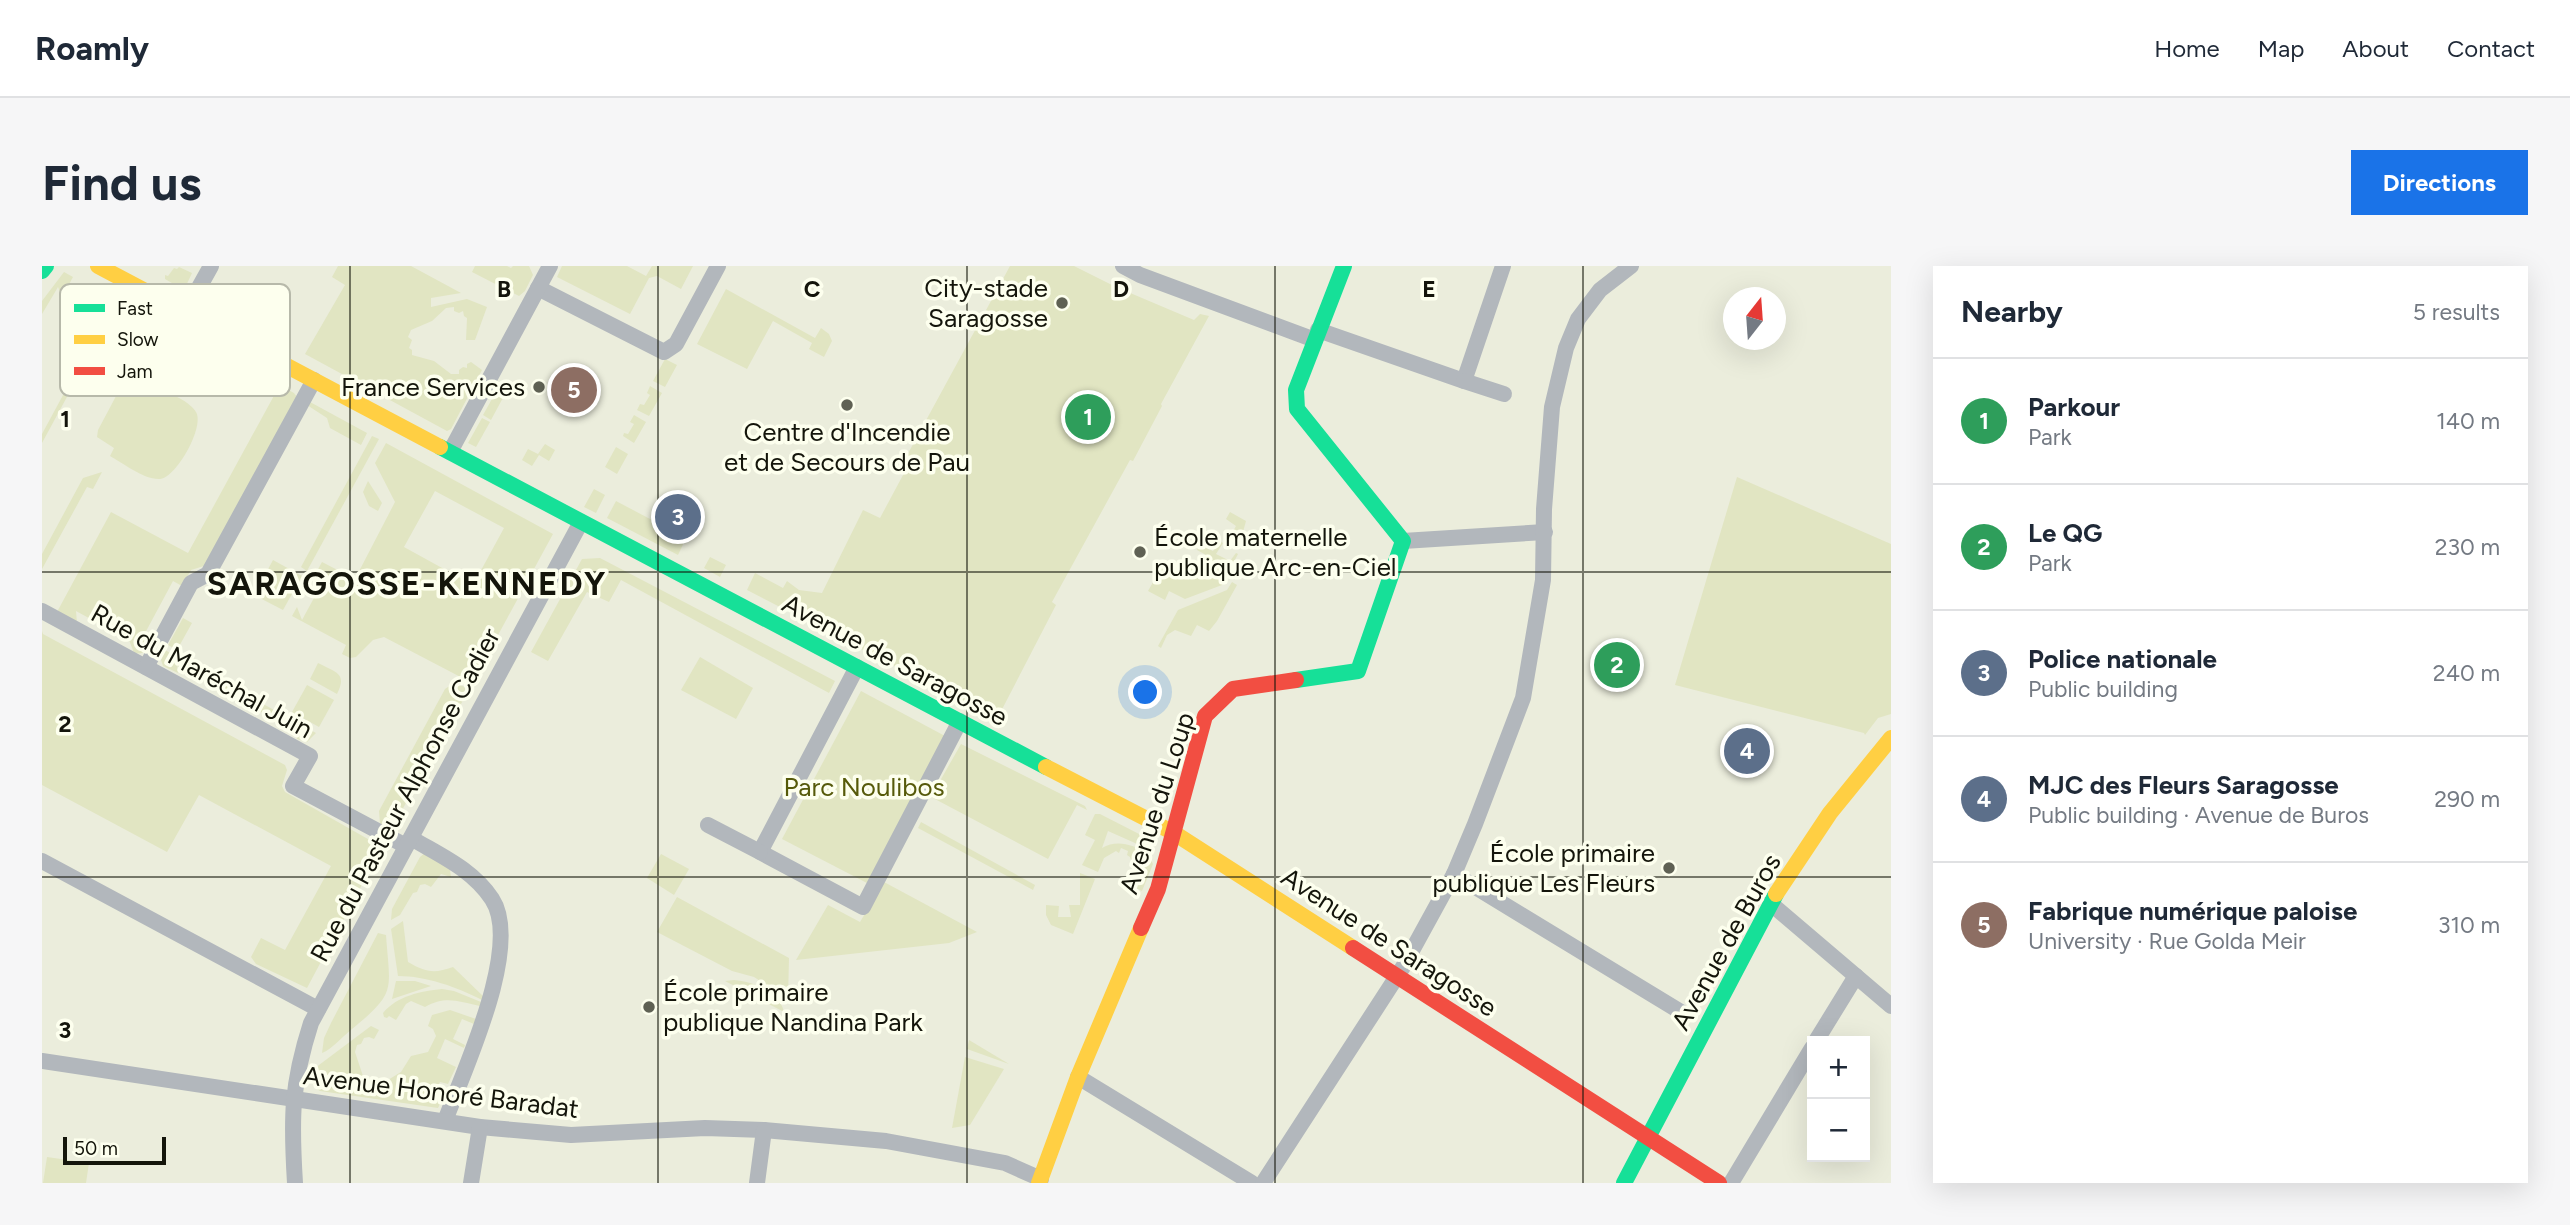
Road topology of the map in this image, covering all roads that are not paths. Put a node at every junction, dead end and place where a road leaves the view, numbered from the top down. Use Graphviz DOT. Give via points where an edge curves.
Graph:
graph roads {
  1 [pos="46,266"];
  2 [pos="98,266"];
  3 [pos="211,266"];
  4 [pos="550,266"];
  5 [pos="718,266"];
  6 [pos="1123,266"];
  7 [pos="1344,266"];
  8 [pos="1503,266"];
  9 [pos="1631,266"];
  10 [pos="42,271"];
  11 [pos="133,284"];
  12 [pos="201,284"];
  13 [pos="538,288"];
  14 [pos="1317,335"];
  15 [pos="290,367"];
  16 [pos="314,380"];
  17 [pos="1464,381"];
  18 [pos="1504,394"];
  19 [pos="450,452"];
  20 [pos="581,522"];
  21 [pos="1545,532"];
  22 [pos="1403,541"];
  23 [pos="42,611"];
  24 [pos="146,667"];
  25 [pos="857,667"];
  26 [pos="960,721"];
  27 [pos="1891,738"];
  28 [pos="708,825"];
  29 [pos="1174,834"];
  30 [pos="409,842"];
  31 [pos="760,852"];
  32 [pos="42,861"];
  33 [pos="1454,874"];
  34 [pos="1770,904"];
  35 [pos="1397,976"];
  36 [pos="1856,976"];
  37 [pos="1891,1006"];
  38 [pos="318,1009"];
  39 [pos="1681,1012"];
  40 [pos="1819,1036"];
  41 [pos="1807,1056"];
  42 [pos="42,1061"];
  43 [pos="1078,1077"];
  44 [pos="293,1099"];
  45 [pos="445,1121"];
  46 [pos="480,1126"];
  47 [pos="764,1130"];
  48 [pos="1647,1136"];
  49 [pos="1040,1181"];
  50 [pos="295,1183"];
  51 [pos="471,1183"];
  52 [pos="757,1183"];
  53 [pos="1252,1183"];
  54 [pos="1262,1183"];
  55 [pos="1624,1183"];
  56 [pos="1719,1183"];
  57 [pos="1731,1183"];
  1 -- 10 [label="street"];
  2 -- 11 [label="street, Avenue de Saragosse"];
  3 -- 12 [label="street"];
  4 -- 13 [label="street"];
  5 -- 13 [label="street" via="676,344 664,352"];
  6 -- 14 [label="street"];
  7 -- 14 [label="street"];
  8 -- 17 [label="street"];
  9 -- 21 [label="street" via="1600,290 1578,318 1566,348 1552,407"];
  13 -- 19 [label="street"];
  14 -- 17 [label="street"];
  14 -- 22 [label="street" via="1296,390 1297,409"];
  15 -- 16 [label="street, Avenue de Saragosse"];
  16 -- 19 [label="street, Avenue de Saragosse"];
  16 -- 24 [label="street" via="208,575 191,583"];
  17 -- 18 [label="street"];
  19 -- 20 [label="street, Avenue de Saragosse"];
  20 -- 25 [label="street, Avenue de Saragosse"];
  20 -- 30 [label="street, Rue du Pasteur Alphonse Cadier"];
  21 -- 22 [label="street"];
  21 -- 33 [label="street" via="1543,580 1523,698"];
  22 -- 29 [label="street, Avenue du Loup" via="1358,671 1233,689 1205,716"];
  23 -- 24 [label="street, Rue du Maréchal Juin"];
  24 -- 30 [label="street, Rue du Maréchal Juin" via="310,756 293,786"];
  25 -- 26 [label="street, Avenue de Saragosse"];
  25 -- 31 [label="street"];
  26 -- 29 [label="street, Avenue de Saragosse"];
  26 -- 31 [label="street" via="863,906"];
  27 -- 34 [label="street, Avenue de Buros" via="1830,813"];
  28 -- 31 [label="street"];
  29 -- 35 [label="street, Avenue de Saragosse"];
  29 -- 43 [label="street, Avenue du Loup" via="1158,889"];
  30 -- 38 [label="street, Rue du Pasteur Alphonse Cadier"];
  30 -- 45 [label="street" via="465,868 494,901 501,933 490,1002"];
  32 -- 38 [label="street"];
  33 -- 35 [label="street"];
  33 -- 39 [label="street"];
  34 -- 36 [label="street"];
  34 -- 48 [label="street, Avenue de Buros"];
  35 -- 48 [label="street, Avenue de Saragosse"];
  35 -- 54 [label="street"];
  36 -- 37 [label="street"];
  36 -- 40 [label="street"];
  38 -- 44 [label="street, Rue du Pasteur Alphonse Cadier" via="300,1057"];
  41 -- 57 [label="street"];
  42 -- 44 [label="street, Avenue Honoré Baradat"];
  43 -- 49 [label="street, Avenue du Loup"];
  43 -- 53 [label="street"];
  44 -- 45 [label="street, Avenue Honoré Baradat"];
  44 -- 50 [label="street, Rue du Pasteur Alphonse Cadier"];
  45 -- 46 [label="street, Avenue Honoré Baradat"];
  46 -- 47 [label="street, Avenue Honoré Baradat" via="571,1135 705,1128"];
  46 -- 51 [label="street"];
  47 -- 49 [label="street, Avenue Honoré Baradat" via="918,1146 1005,1164"];
  47 -- 52 [label="street"];
  48 -- 55 [label="street, Avenue de Buros"];
  48 -- 56 [label="street, Avenue de Saragosse"];
}
